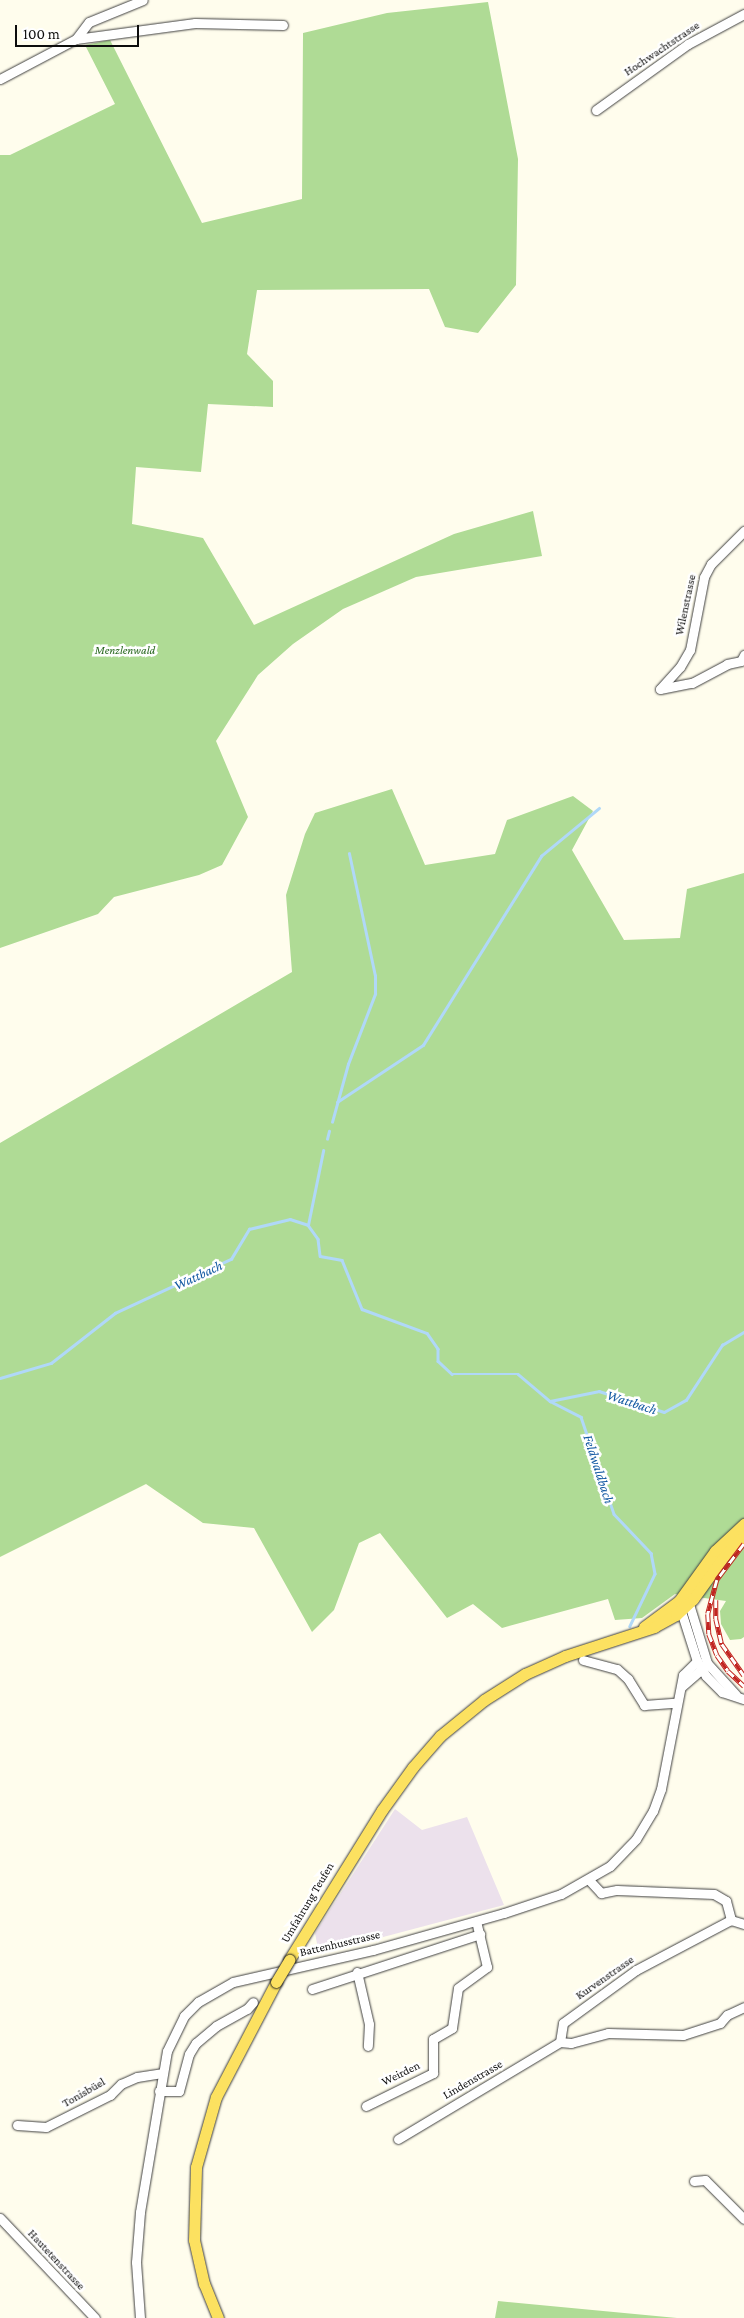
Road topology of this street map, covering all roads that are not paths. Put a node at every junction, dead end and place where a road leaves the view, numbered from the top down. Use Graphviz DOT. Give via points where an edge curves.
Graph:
graph roads {
  1 [pos="143,0"];
  2 [pos="744,14"];
  3 [pos="283,25"];
  4 [pos="76,39"];
  5 [pos="0,79"];
  6 [pos="596,110"];
  7 [pos="744,531"];
  8 [pos="744,655"];
  9 [pos="744,1524"];
  10 [pos="744,1535"];
  11 [pos="683,1606"];
  12 [pos="583,1660"];
  13 [pos="702,1665"];
  14 [pos="741,1698"];
  15 [pos="676,1704"];
  16 [pos="589,1880"];
  17 [pos="731,1920"];
  18 [pos="476,1921"];
  19 [pos="744,1924"];
  20 [pos="480,1934"];
  21 [pos="357,1972"];
  22 [pos="312,1989"];
  23 [pos="253,2002"];
  24 [pos="744,2007"];
  25 [pos="560,2042"];
  26 [pos="368,2046"];
  27 [pos="162,2073"];
  28 [pos="159,2091"];
  29 [pos="366,2106"];
  30 [pos="17,2126"];
  31 [pos="398,2139"];
  32 [pos="694,2181"];
  33 [pos="0,2218"];
  34 [pos="744,2219"];
  35 [pos="95,2318"];
  36 [pos="140,2318"];
  37 [pos="218,2318"];
  1 -- 4 [label="street" via="89,22"];
  2 -- 6 [label="street, Hochwachtstrasse" via="688,44"];
  3 -- 4 [label="street" via="194,23"];
  4 -- 5 [label="street"];
  7 -- 8 [label="street, Wilenstrasse" via="711,564 704,577 690,650 660,689 692,682 727,664 741,661"];
  9 -- 11 [label="main road" via="715,1551"];
  10 -- 11 [label="main road"];
  11 -- 13 [label="street"];
  11 -- 37 [label="main road, Umfahrung Teufen, bridge" via="641,1630 572,1652 525,1674 484,1700 447,1730 413,1767 382,1810 276,1982 216,2097 196,2167 194,2240 204,2284"];
  12 -- 15 [label="street" via="617,1669 628,1679 644,1705"];
  13 -- 14 [label="street" via="722,1692"];
  13 -- 15 [label="street, Battenhusstrasse" via="685,1671"];
  15 -- 16 [label="street, Battenhusstrasse" via="661,1789 649,1820 621,1857"];
  16 -- 17 [label="street" via="601,1893 617,1890 714,1894 726,1901"];
  16 -- 18 [label="street, Battenhusstrasse" via="541,1902"];
  17 -- 19 [label="street"];
  17 -- 25 [label="street, Kurvenstrasse" via="636,1970 563,2023"];
  18 -- 20 [label="street, Weirden"];
  18 -- 27 [label="street, Battenhusstrasse" via="366,1952 255,1976 219,1989 198,2002 184,2016 171,2040"];
  20 -- 21 [label="street"];
  20 -- 29 [label="street, Weirden" via="487,1967 458,1988 452,2028 433,2039 433,2073"];
  21 -- 22 [label="street"];
  21 -- 26 [label="street" via="369,2024"];
  23 -- 28 [label="street" via="196,2043 189,2054 178,2091"];
  24 -- 25 [label="street" via="727,2015 720,2023 683,2035 608,2033 571,2043"];
  25 -- 31 [label="street, Lindenstrasse"];
  27 -- 28 [label="street, Battenhusstrasse"];
  27 -- 30 [label="street, Tonisbüel" via="137,2077 121,2084 110,2095 46,2127"];
  28 -- 36 [label="street, Battenhusstrasse" via="136,2243"];
  32 -- 34 [label="street" via="705,2180"];
  33 -- 35 [label="street, Hautetenstrasse"];
}
